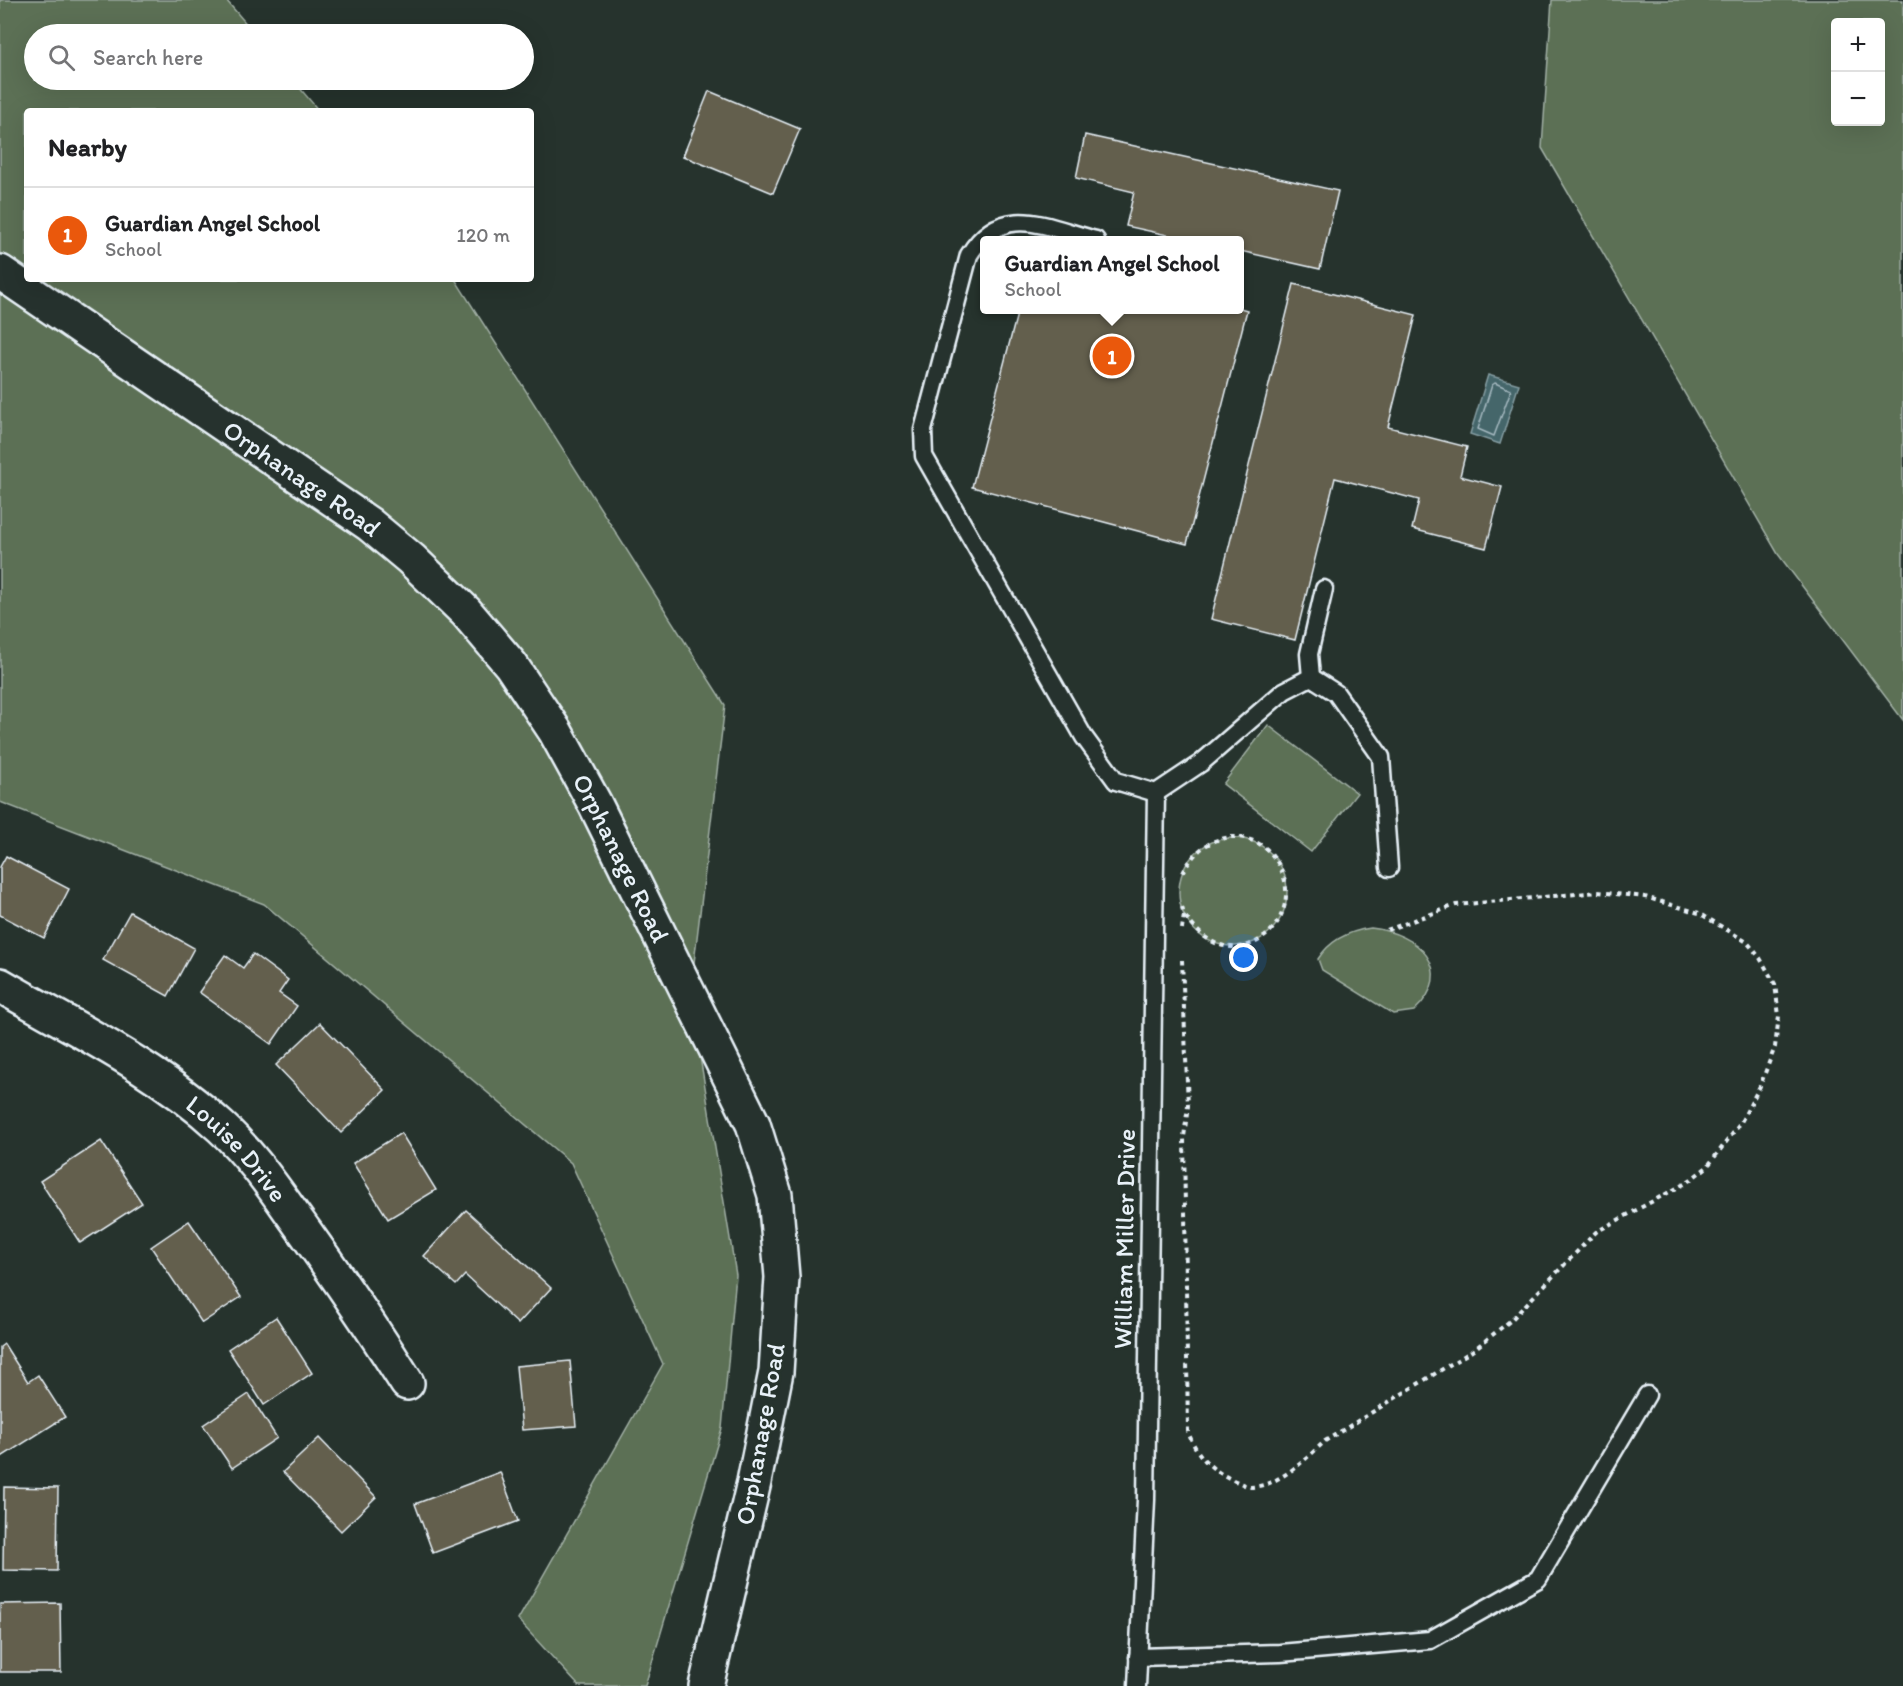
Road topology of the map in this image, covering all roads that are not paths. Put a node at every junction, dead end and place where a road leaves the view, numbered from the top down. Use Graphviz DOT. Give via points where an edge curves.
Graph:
graph roads {
  1 [pos="982,236"];
  2 [pos="1081,236"];
  3 [pos="980,237"];
  4 [pos="0,272"];
  5 [pos="1324,589"];
  6 [pos="1311,677"];
  7 [pos="1156,793"];
  8 [pos="1389,868"];
  9 [pos="0,984"];
  10 [pos="407,1383"];
  11 [pos="1647,1395"];
  12 [pos="1138,1657"];
  13 [pos="706,1686"];
  14 [pos="1137,1686"];
  1 -- 2 [label="lane" via="1003,223 1027,222"];
  3 -- 7 [label="lane" via="969,255 923,430 924,456 1084,737 1116,781"];
  4 -- 13 [label="main road, Orphanage Road" via="369,524 411,559 466,612 511,665 555,732 595,804 753,1124 775,1194 783,1277 776,1372"];
  5 -- 6 [label="lane" via="1309,654"];
  6 -- 7 [label="lane" via="1284,691 1201,764"];
  6 -- 8 [label="lane" via="1336,693 1382,757"];
  7 -- 12 [label="lane, William Miller Drive" via="1146,1500"];
  9 -- 10 [label="main road, Louise Drive" via="137,1065 222,1127 260,1168"];
  11 -- 12 [label="lane" via="1538,1579 1430,1640 1280,1653"];
  12 -- 14 [label="lane, William Miller Drive"];
}
